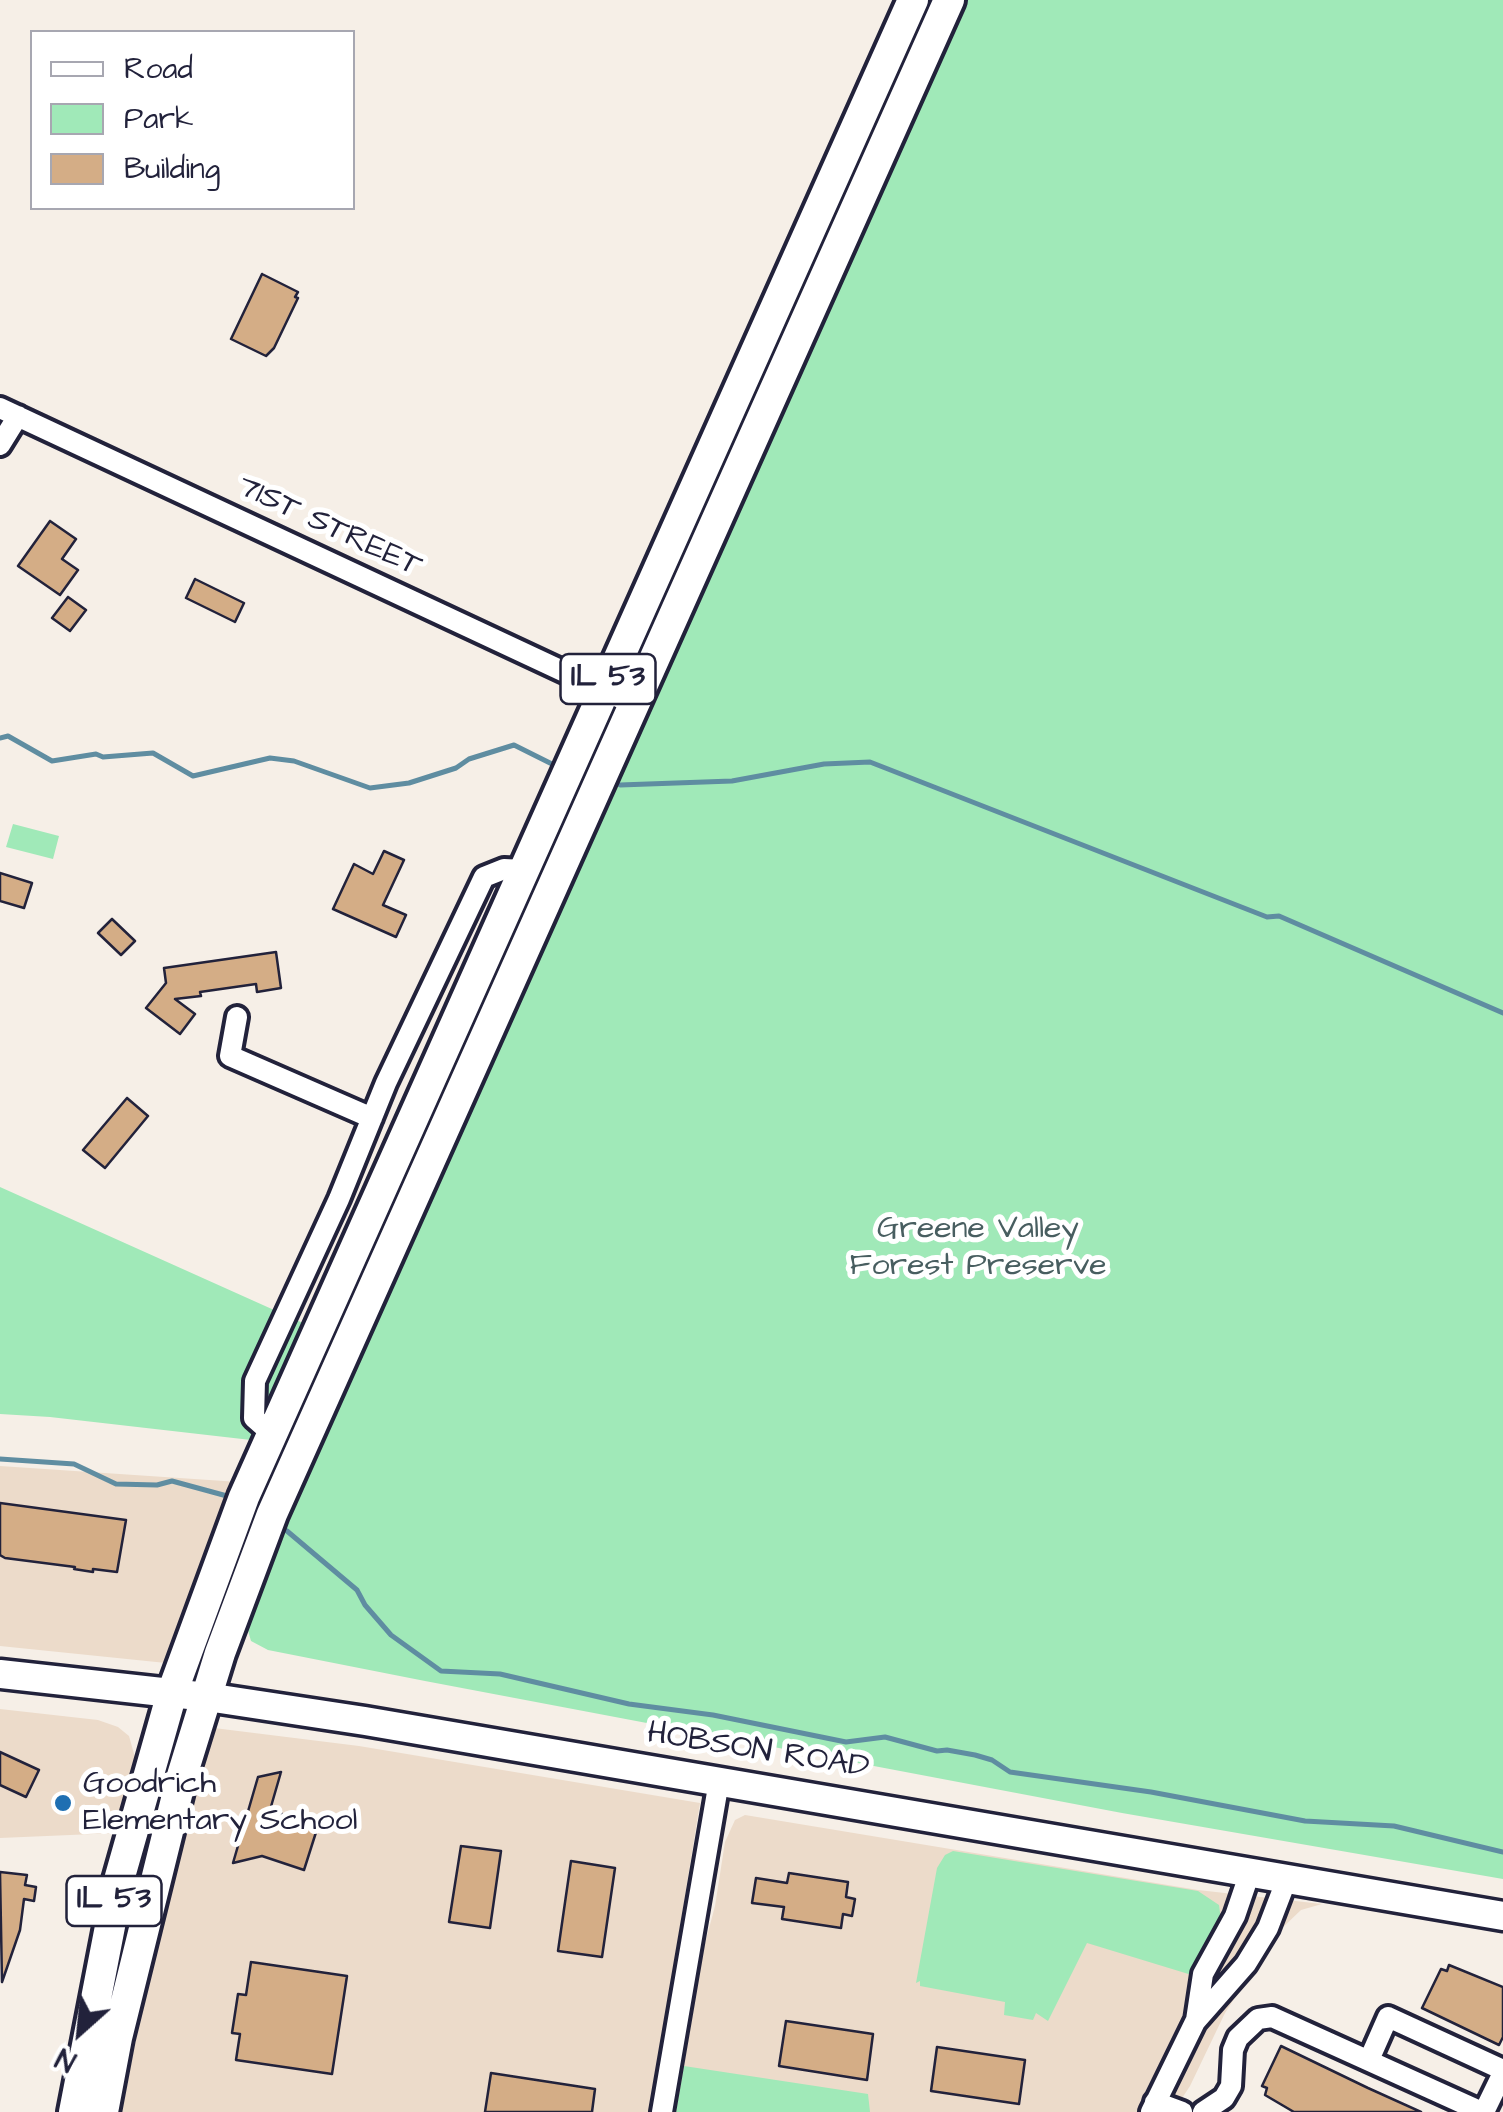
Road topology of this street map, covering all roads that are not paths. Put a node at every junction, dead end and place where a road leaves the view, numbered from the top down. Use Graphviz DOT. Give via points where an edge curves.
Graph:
graph roads {
  1 [pos="913,0"];
  2 [pos="948,0"];
  3 [pos="9,412"];
  4 [pos="0,445"];
  5 [pos="604,690"];
  6 [pos="633,704"];
  7 [pos="524,870"];
  8 [pos="237,1016"];
  9 [pos="372,1118"];
  10 [pos="271,1433"];
  11 [pos="0,1674"];
  12 [pos="172,1693"];
  13 [pos="207,1697"];
  14 [pos="719,1781"];
  15 [pos="1249,1874"];
  16 [pos="1286,1880"];
  17 [pos="1503,1916"];
  18 [pos="1195,2022"];
  19 [pos="1369,2060"];
  20 [pos="1503,2072"];
  21 [pos="1153,2107"];
  22 [pos="74,2112"];
  23 [pos="104,2112"];
  24 [pos="662,2112"];
  25 [pos="1182,2112"];
  26 [pos="1203,2112"];
  27 [pos="1483,2112"];
  1 -- 5 [label="main road, IL 53"];
  2 -- 6 [label="main road, IL 53"];
  3 -- 4 [label="street"];
  3 -- 5 [label="street, 71ST STREET"];
  5 -- 6 [label="street, 71ST STREET"];
  5 -- 7 [label="main road, IL 53"];
  6 -- 13 [label="main road, IL 53" via="324,1394 238,1600"];
  7 -- 9 [label="street" via="484,877"];
  7 -- 10 [label="main road, IL 53"];
  8 -- 9 [label="street" via="230,1056"];
  9 -- 10 [label="street" via="255,1381 254,1418"];
  10 -- 12 [label="main road, IL 53"];
  11 -- 12 [label="main road, HOBSON ROAD"];
  12 -- 13 [label="main road, HOBSON ROAD"];
  12 -- 22 [label="main road, IL 53" via="118,1880"];
  13 -- 14 [label="main road, HOBSON ROAD"];
  13 -- 23 [label="main road, IL 53" via="152,1888"];
  14 -- 15 [label="main road, HOBSON ROAD"];
  14 -- 24 [label="street"];
  15 -- 16 [label="main road, HOBSON ROAD"];
  15 -- 18 [label="street" via="1204,1974"];
  16 -- 17 [label="main road, HOBSON ROAD"];
  16 -- 18 [label="street" via="1256,1949"];
  18 -- 21 [label="street"];
  19 -- 20 [label="street" via="1388,2018"];
  19 -- 26 [label="street" via="1286,2021 1258,2019 1238,2038 1224,2098"];
  19 -- 27 [label="street"];
  20 -- 27 [label="street"];
  21 -- 25 [label="street"];
}
